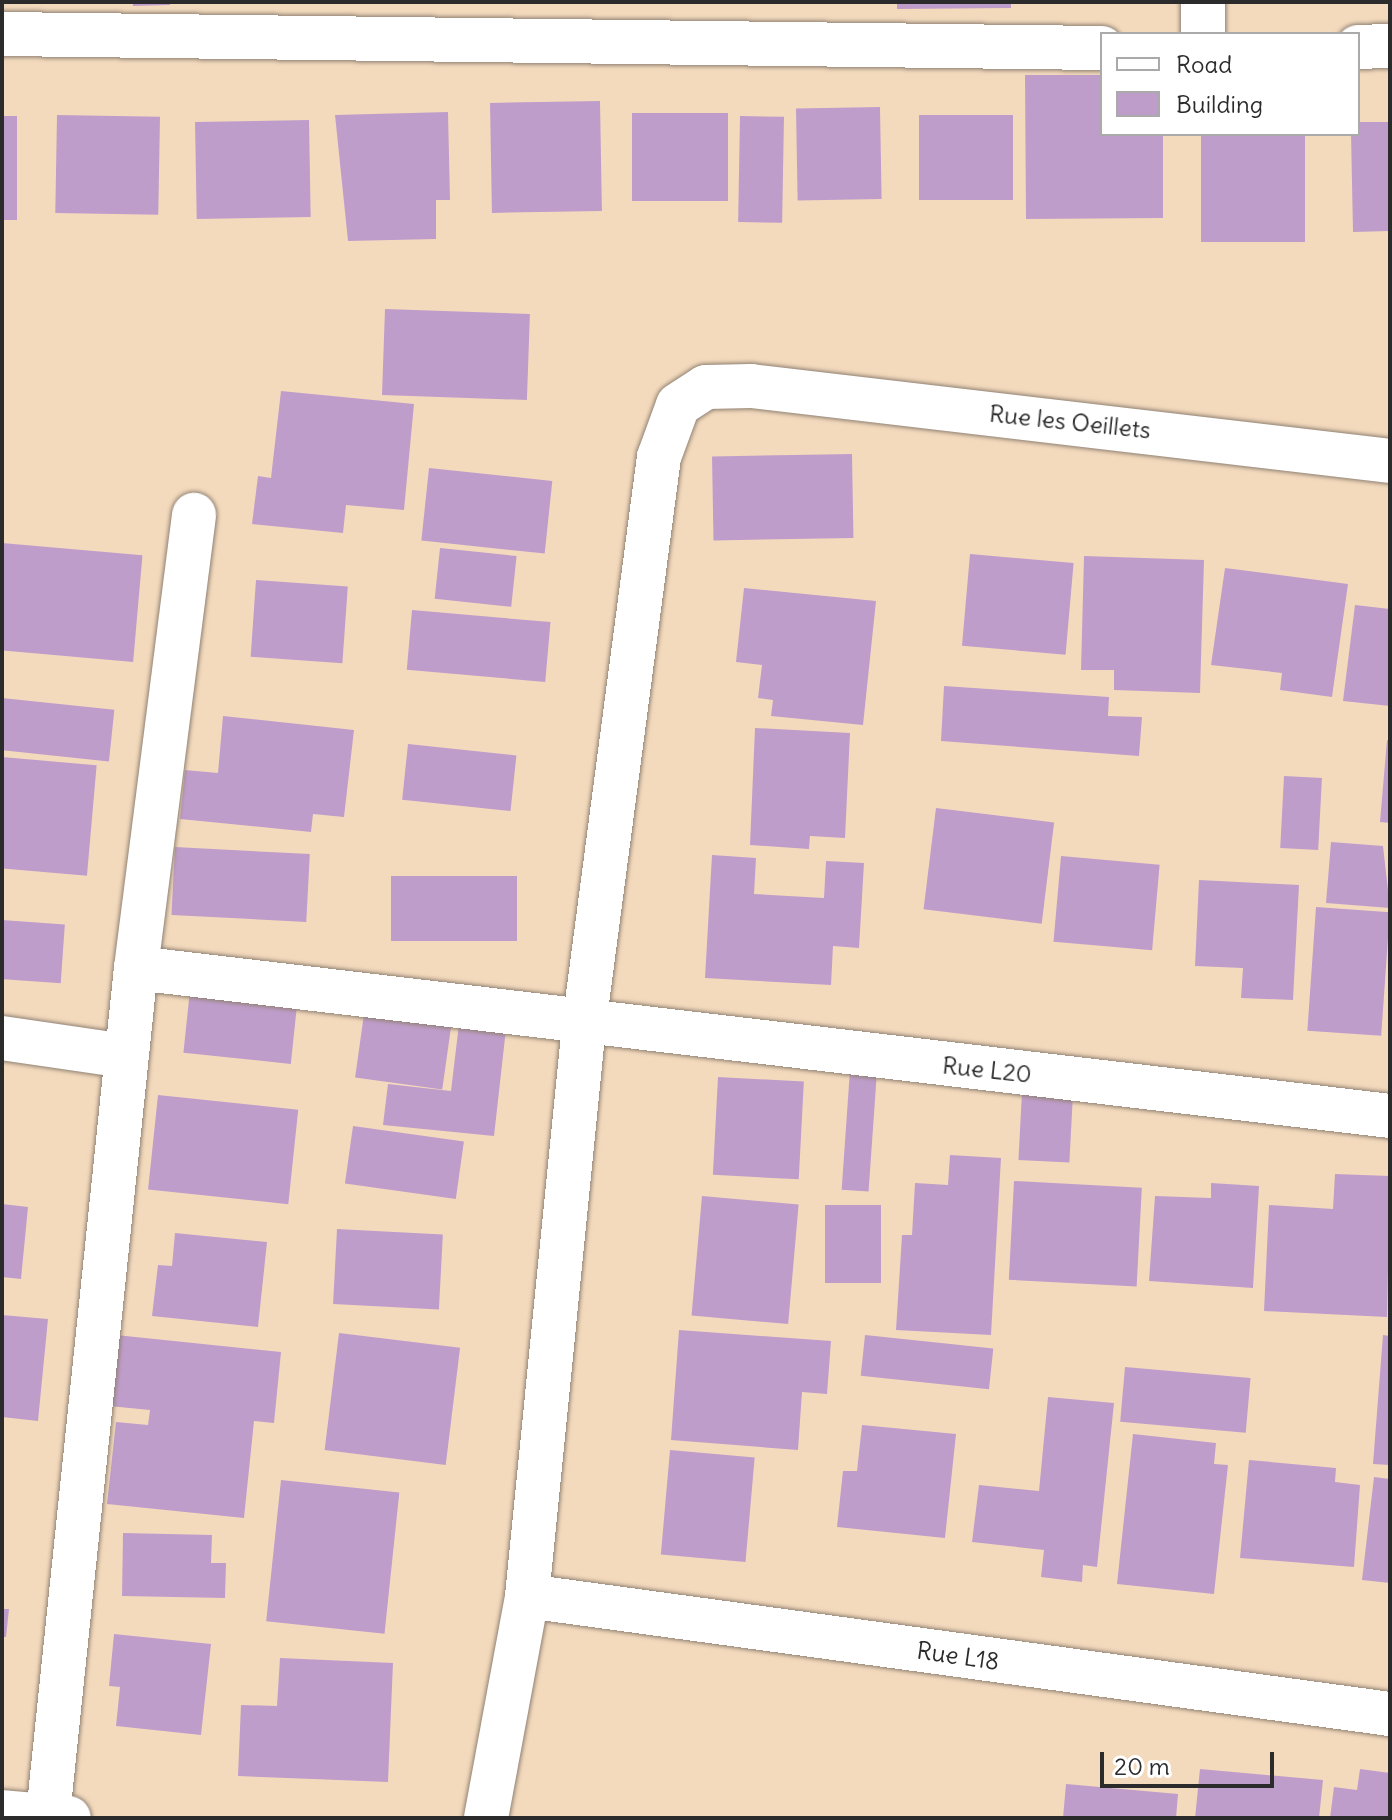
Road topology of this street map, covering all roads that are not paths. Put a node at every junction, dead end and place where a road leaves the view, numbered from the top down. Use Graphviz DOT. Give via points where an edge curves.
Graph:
graph roads {
  1 [pos="1203,2"];
  2 [pos="1203,32"];
  3 [pos="2,34"];
  4 [pos="1390,46"];
  5 [pos="1360,47"];
  6 [pos="1100,48"];
  7 [pos="1390,461"];
  8 [pos="194,515"];
  9 [pos="136,968"];
  10 [pos="584,1025"];
  11 [pos="2,1038"];
  12 [pos="126,1056"];
  13 [pos="1390,1116"];
  14 [pos="527,1596"];
  15 [pos="1390,1714"];
  16 [pos="2,1812"];
  17 [pos="58,1817"];
  18 [pos="486,1818"];
  1 -- 2 [label="street"];
  3 -- 6 [label="street"];
  4 -- 5 [label="street"];
  7 -- 10 [label="street, Rue les Oeillets" via="751,386 706,387 678,405 664,429"];
  8 -- 9 [label="street"];
  9 -- 10 [label="street, Rue L20"];
  9 -- 12 [label="street"];
  10 -- 13 [label="street, Rue L20"];
  10 -- 14 [label="street, Rue les Oeillets"];
  11 -- 12 [label="street"];
  12 -- 17 [label="street"];
  14 -- 15 [label="street, Rue L18"];
  14 -- 18 [label="street, Rue les Oeillets"];
  16 -- 17 [label="street"];
}
